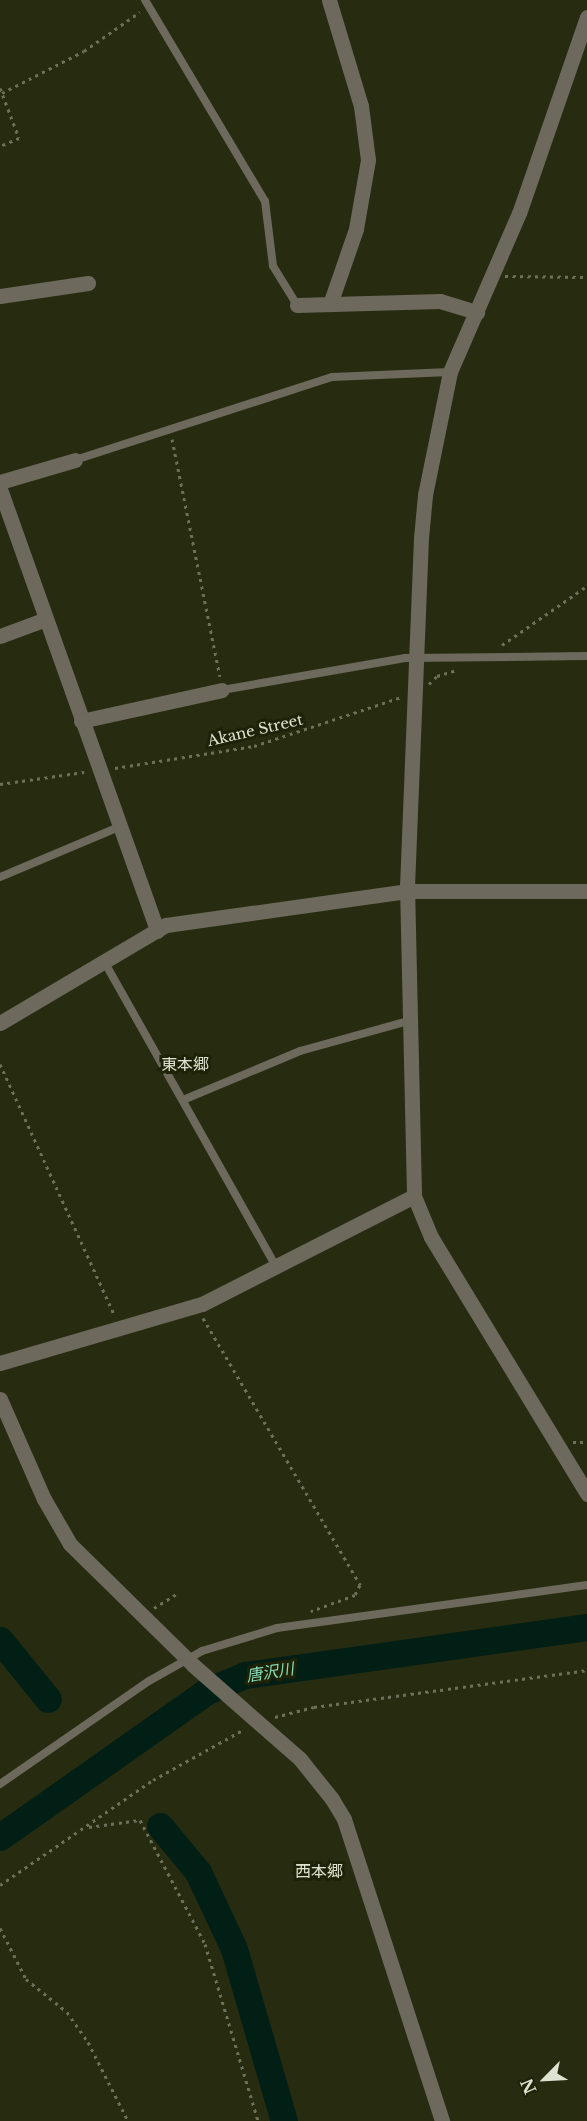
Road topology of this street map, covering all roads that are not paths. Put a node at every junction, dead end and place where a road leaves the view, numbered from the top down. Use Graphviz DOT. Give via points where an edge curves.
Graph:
graph roads {
  1 [pos="329,0"];
  2 [pos="146,3"];
  3 [pos="587,17"];
  4 [pos="88,283"];
  5 [pos="0,296"];
  6 [pos="330,304"];
  7 [pos="297,306"];
  8 [pos="477,312"];
  9 [pos="450,372"];
  10 [pos="75,459"];
  11 [pos="0,483"];
  12 [pos="0,489"];
  13 [pos="46,619"];
  14 [pos="0,636"];
  15 [pos="587,656"];
  16 [pos="414,658"];
  17 [pos="222,690"];
  18 [pos="81,721"];
  19 [pos="119,827"];
  20 [pos="0,877"];
  21 [pos="407,891"];
  22 [pos="587,891"];
  23 [pos="157,931"];
  24 [pos="105,963"];
  25 [pos="408,1021"];
  26 [pos="0,1023"];
  27 [pos="183,1101"];
  28 [pos="414,1196"];
  29 [pos="276,1266"];
  30 [pos="0,1363"];
  31 [pos="0,1400"];
  32 [pos="587,1494"];
  33 [pos="587,1585"];
  34 [pos="189,1661"];
  35 [pos="0,1784"];
  36 [pos="442,2121"];
  1 -- 6 [label="street" via="361,106 368,160 356,229"];
  2 -- 7 [label="lane" via="265,201 273,266"];
  3 -- 8 [label="street" via="495,275"];
  4 -- 5 [label="street"];
  6 -- 7 [label="street"];
  6 -- 8 [label="street" via="440,301"];
  8 -- 9 [label="street"];
  9 -- 10 [label="lane" via="332,377"];
  9 -- 16 [label="street" via="425,495"];
  10 -- 11 [label="street"];
  12 -- 13 [label="street"];
  13 -- 14 [label="street"];
  13 -- 18 [label="street"];
  15 -- 16 [label="lane"];
  16 -- 17 [label="lane"];
  16 -- 21 [label="street"];
  17 -- 18 [label="street"];
  18 -- 19 [label="street"];
  19 -- 20 [label="lane"];
  19 -- 23 [label="street"];
  21 -- 22 [label="street"];
  21 -- 23 [label="street" via="166,925"];
  21 -- 25 [label="street"];
  23 -- 24 [label="street"];
  24 -- 26 [label="street"];
  24 -- 27 [label="lane"];
  25 -- 27 [label="lane" via="300,1051"];
  25 -- 28 [label="street"];
  27 -- 29 [label="lane"];
  28 -- 29 [label="street"];
  28 -- 32 [label="street" via="431,1237"];
  29 -- 30 [label="street" via="196,1306"];
  31 -- 34 [label="street" via="44,1499 70,1544"];
  33 -- 34 [label="lane" via="277,1628"];
  34 -- 35 [label="lane"];
  34 -- 36 [label="street" via="319,1781 344,1819"];
}
